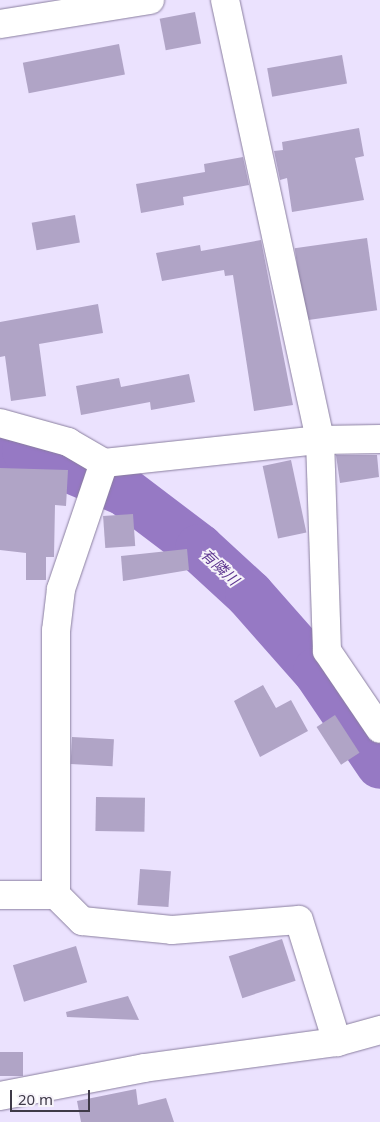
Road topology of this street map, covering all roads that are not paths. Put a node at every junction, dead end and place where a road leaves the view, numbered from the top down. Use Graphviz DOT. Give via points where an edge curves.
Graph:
graph roads {
  1 [pos="150,0"];
  2 [pos="226,0"];
  3 [pos="0,24"];
  4 [pos="0,424"];
  5 [pos="380,439"];
  6 [pos="320,440"];
  7 [pos="104,464"];
  8 [pos="380,729"];
  9 [pos="0,895"];
  10 [pos="56,895"];
  11 [pos="380,1030"];
  12 [pos="337,1042"];
  13 [pos="0,1096"];
  1 -- 3 [label="street"];
  2 -- 6 [label="street"];
  4 -- 7 [label="street" via="68,442"];
  5 -- 6 [label="street"];
  6 -- 7 [label="street"];
  6 -- 8 [label="street" via="327,651"];
  7 -- 10 [label="street" via="66,575 56,631"];
  9 -- 10 [label="street"];
  10 -- 12 [label="street" via="82,922 172,930 299,920"];
  11 -- 12 [label="street"];
  12 -- 13 [label="street" via="144,1068"];
}
